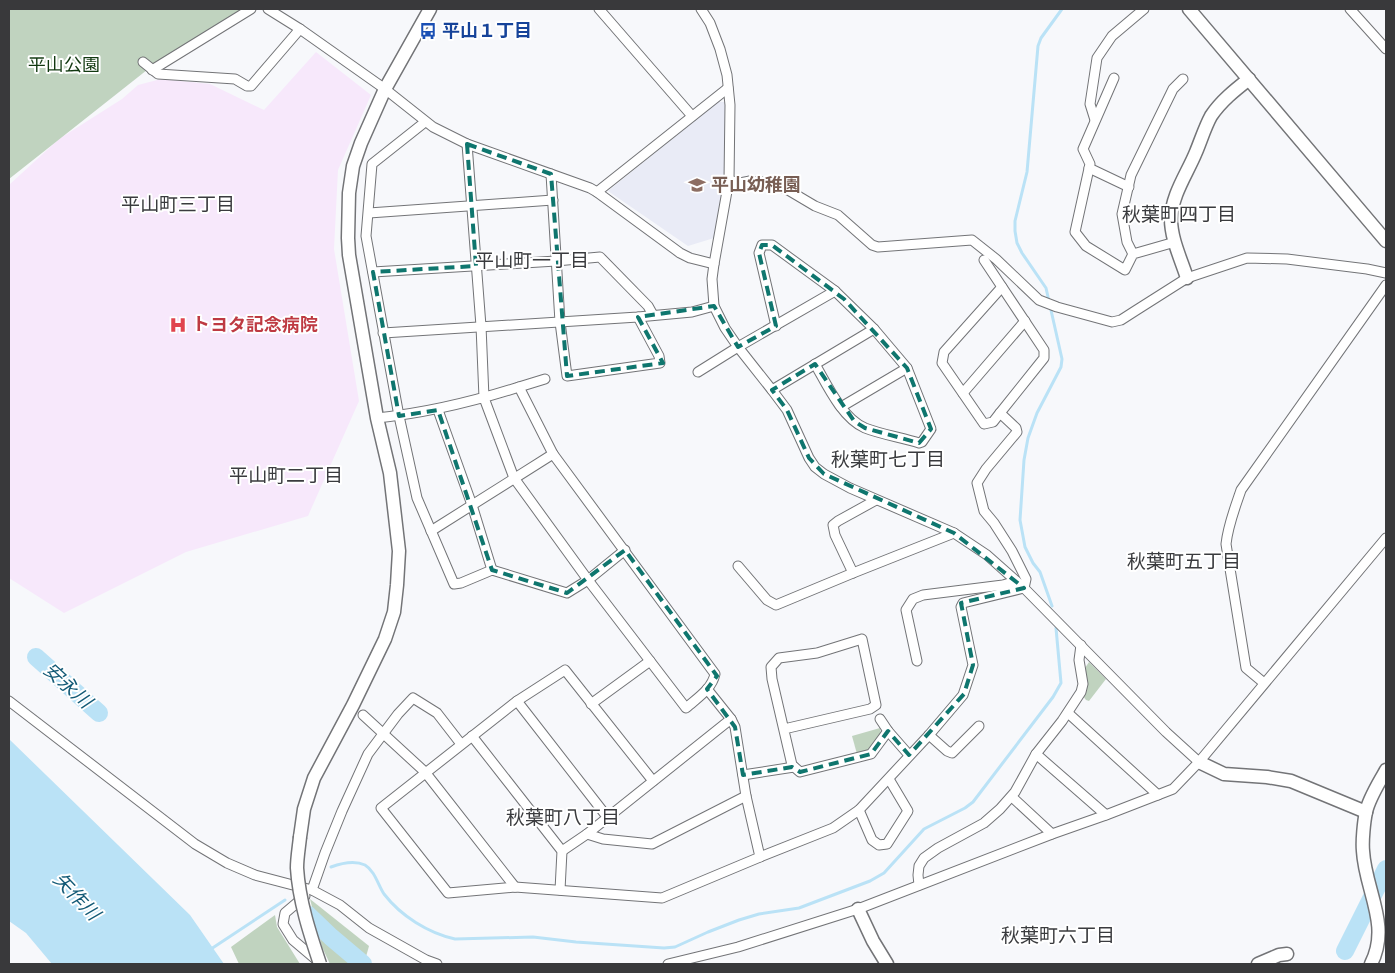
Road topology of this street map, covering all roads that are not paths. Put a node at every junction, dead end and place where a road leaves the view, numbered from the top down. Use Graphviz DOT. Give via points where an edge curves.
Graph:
graph roads {
  1 [pos="251,9"];
  2 [pos="268,9"];
  3 [pos="430,9"];
  4 [pos="599,9"];
  5 [pos="701,9"];
  6 [pos="1144,9"];
  7 [pos="1350,9"];
  8 [pos="1192,10"];
  9 [pos="300,29"];
  10 [pos="1386,49"];
  11 [pos="143,62"];
  12 [pos="152,70"];
  13 [pos="1114,78"];
  14 [pos="1183,79"];
  15 [pos="1249,79"];
  16 [pos="728,88"];
  17 [pos="385,89"];
  18 [pos="692,116"];
  19 [pos="1095,120"];
  20 [pos="425,122"];
  21 [pos="467,144"];
  22 [pos="1089,168"];
  23 [pos="551,174"];
  24 [pos="729,180"];
  25 [pos="1128,187"];
  26 [pos="596,192"];
  27 [pos="553,200"];
  28 [pos="472,206"];
  29 [pos="369,213"];
  30 [pos="1386,240"];
  31 [pos="1175,242"];
  32 [pos="1133,254"];
  33 [pos="984,260"];
  34 [pos="556,261"];
  35 [pos="714,264"];
  36 [pos="476,266"];
  37 [pos="373,272"];
  38 [pos="1386,273"];
  39 [pos="1187,278"];
  40 [pos="1386,285"];
  41 [pos="1002,287"];
  42 [pos="835,291"];
  43 [pos="714,306"];
  44 [pos="654,315"];
  45 [pos="638,317"];
  46 [pos="1025,321"];
  47 [pos="560,322"];
  48 [pos="481,326"];
  49 [pos="776,326"];
  50 [pos="874,329"];
  51 [pos="383,333"];
  52 [pos="738,347"];
  53 [pos="815,364"];
  54 [pos="907,368"];
  55 [pos="698,372"];
  56 [pos="545,379"];
  57 [pos="519,387"];
  58 [pos="772,390"];
  59 [pos="963,393"];
  60 [pos="484,398"];
  61 [pos="841,407"];
  62 [pos="438,410"];
  63 [pos="1000,413"];
  64 [pos="399,416"];
  65 [pos="376,418"];
  66 [pos="553,454"];
  67 [pos="514,478"];
  68 [pos="876,500"];
  69 [pos="472,505"];
  70 [pos="431,531"];
  71 [pos="954,533"];
  72 [pos="1386,538"];
  73 [pos="625,550"];
  74 [pos="738,566"];
  75 [pos="492,570"];
  76 [pos="853,573"];
  77 [pos="588,580"];
  78 [pos="1016,581"];
  79 [pos="1024,588"];
  80 [pos="1081,645"];
  81 [pos="650,661"];
  82 [pos="917,661"];
  83 [pos="1264,683"];
  84 [pos="707,689"];
  85 [pos="9,701"];
  86 [pos="517,701"];
  87 [pos="591,704"];
  88 [pos="1068,712"];
  89 [pos="363,715"];
  90 [pos="731,719"];
  91 [pos="880,719"];
  92 [pos="979,726"];
  93 [pos="784,729"];
  94 [pos="888,730"];
  95 [pos="383,733"];
  96 [pos="929,734"];
  97 [pos="472,736"];
  98 [pos="461,744"];
  99 [pos="1036,754"];
  100 [pos="909,755"];
  101 [pos="1199,762"];
  102 [pos="794,767"];
  103 [pos="1386,770"];
  104 [pos="425,772"];
  105 [pos="743,775"];
  106 [pos="888,779"];
  107 [pos="653,781"];
  108 [pos="1158,795"];
  109 [pos="746,796"];
  110 [pos="1012,797"];
  111 [pos="859,810"];
  112 [pos="1366,812"];
  113 [pos="1106,815"];
  114 [pos="608,818"];
  115 [pos="587,834"];
  116 [pos="1052,834"];
  117 [pos="562,851"];
  118 [pos="760,857"];
  119 [pos="918,885"];
  120 [pos="515,887"];
  121 [pos="312,890"];
  122 [pos="560,890"];
  123 [pos="858,909"];
  124 [pos="1287,954"];
  125 [pos="321,964"];
  126 [pos="437,964"];
  127 [pos="668,964"];
  128 [pos="887,964"];
  129 [pos="1258,964"];
  130 [pos="1371,964"];
  1 -- 12 [label="street"];
  2 -- 9 [label="street"];
  3 -- 17 [label="street"];
  4 -- 18 [label="street"];
  5 -- 16 [label="street" via="720,49"];
  6 -- 19 [label="street" via="1112,36 1097,58 1090,104"];
  7 -- 10 [label="street"];
  8 -- 15 [label="street"];
  9 -- 12 [label="street" via="251,86 235,80 158,74"];
  9 -- 17 [label="street"];
  11 -- 12 [label="street"];
  13 -- 19 [label="street"];
  14 -- 25 [label="street" via="1174,89"];
  15 -- 30 [label="street"];
  15 -- 31 [label="street" via="1222,102 1210,118 1178,188 1171,220"];
  16 -- 18 [label="street"];
  16 -- 24 [label="street"];
  17 -- 20 [label="street"];
  17 -- 65 [label="street" via="360,144 348,193 350,255"];
  18 -- 26 [label="street"];
  19 -- 22 [label="street" via="1083,149"];
  20 -- 21 [label="street"];
  20 -- 29 [label="street" via="372,164"];
  21 -- 23 [label="street"];
  21 -- 28 [label="street"];
  22 -- 25 [label="street"];
  22 -- 32 [label="street" via="1075,232 1086,246 1125,270"];
  23 -- 26 [label="street"];
  23 -- 27 [label="street"];
  24 -- 35 [label="street"];
  24 -- 39 [label="street" via="770,183 788,190 838,215 878,247 972,240 1045,303 1112,322 1121,320"];
  25 -- 32 [label="street" via="1122,214 1127,242"];
  26 -- 35 [label="street" via="680,253"];
  27 -- 28 [label="street"];
  27 -- 34 [label="street"];
  28 -- 29 [label="street"];
  28 -- 36 [label="street"];
  29 -- 37 [label="street" via="366,236"];
  31 -- 32 [label="street"];
  31 -- 39 [label="street"];
  33 -- 41 [label="street"];
  34 -- 36 [label="street"];
  34 -- 44 [label="street" via="600,257"];
  34 -- 47 [label="street"];
  35 -- 43 [label="street"];
  36 -- 37 [label="street"];
  36 -- 48 [label="street"];
  37 -- 51 [label="street"];
  38 -- 39 [label="street" via="1287,259 1248,258"];
  40 -- 83 [label="street" via="1241,490 1227,532 1226,544 1246,668"];
  41 -- 46 [label="street"];
  41 -- 59 [label="street" via="944,352 942,363"];
  42 -- 49 [label="street"];
  42 -- 49 [label="street" via="772,245 762,245 759,253"];
  42 -- 50 [label="street"];
  43 -- 44 [label="street" via="692,312"];
  43 -- 52 [label="street"];
  44 -- 45 [label="street"];
  45 -- 47 [label="street"];
  45 -- 47 [label="street" via="660,363 567,376"];
  46 -- 59 [label="street"];
  46 -- 63 [label="street" via="1044,350 1044,358"];
  47 -- 48 [label="street"];
  48 -- 51 [label="street"];
  48 -- 60 [label="street"];
  49 -- 52 [label="street"];
  50 -- 53 [label="street"];
  50 -- 54 [label="street"];
  51 -- 64 [label="street"];
  52 -- 55 [label="street"];
  52 -- 58 [label="street"];
  53 -- 58 [label="street"];
  53 -- 61 [label="street"];
  54 -- 61 [label="street"];
  54 -- 61 [label="street" via="930,429 922,442 865,428"];
  56 -- 57 [label="street"];
  57 -- 60 [label="street"];
  57 -- 66 [label="street"];
  58 -- 68 [label="street" via="787,410 815,466 824,474"];
  59 -- 63 [label="street" via="984,424 993,422"];
  60 -- 62 [label="street"];
  60 -- 67 [label="street"];
  62 -- 64 [label="street"];
  62 -- 69 [label="street"];
  63 -- 79 [label="street" via="1017,432 977,483 984,511 1012,551 1026,579"];
  64 -- 65 [label="street"];
  64 -- 70 [label="street" via="417,498"];
  65 -- 125 [label="street, bridge" via="390,473 399,550 397,585 394,612 385,639 314,778 304,809 297,868 308,929"];
  66 -- 67 [label="street"];
  66 -- 73 [label="street"];
  67 -- 69 [label="street"];
  67 -- 77 [label="street"];
  68 -- 71 [label="street"];
  68 -- 76 [label="street" via="833,525"];
  69 -- 70 [label="street"];
  69 -- 75 [label="street"];
  70 -- 75 [label="street" via="454,584"];
  71 -- 76 [label="street"];
  71 -- 78 [label="street" via="987,555"];
  72 -- 83 [label="street"];
  73 -- 77 [label="street"];
  73 -- 84 [label="street" via="715,674"];
  74 -- 76 [label="street" via="766,600 776,605"];
  75 -- 77 [label="street" via="567,593"];
  77 -- 81 [label="street"];
  78 -- 79 [label="street"];
  78 -- 82 [label="street" via="923,595 913,600 906,610"];
  79 -- 80 [label="street"];
  79 -- 96 [label="street" via="963,603 961,607 973,665 964,694"];
  80 -- 88 [label="street" via="1079,660 1083,684"];
  80 -- 101 [label="street"];
  81 -- 84 [label="street" via="686,708"];
  81 -- 87 [label="street"];
  83 -- 101 [label="street"];
  84 -- 90 [label="street"];
  85 -- 121 [label="street" via="195,844 256,875"];
  86 -- 87 [label="street" via="565,670"];
  86 -- 97 [label="street"];
  86 -- 114 [label="street"];
  87 -- 107 [label="street"];
  88 -- 99 [label="street"];
  88 -- 108 [label="street"];
  89 -- 95 [label="street"];
  90 -- 105 [label="street"];
  90 -- 107 [label="street"];
  91 -- 94 [label="street"];
  92 -- 96 [label="street" via="952,753"];
  93 -- 93 [label="street" via="771,667 779,658 817,653 862,639 876,705"];
  93 -- 102 [label="street"];
  94 -- 100 [label="street"];
  94 -- 102 [label="street" via="872,754 800,772"];
  95 -- 98 [label="street" via="413,698 437,713"];
  95 -- 104 [label="street"];
  95 -- 121 [label="street" via="368,754 352,788"];
  96 -- 100 [label="street"];
  97 -- 98 [label="street"];
  97 -- 117 [label="street"];
  98 -- 104 [label="street"];
  99 -- 110 [label="street"];
  99 -- 113 [label="street"];
  100 -- 106 [label="street"];
  101 -- 108 [label="street" via="1173,789"];
  101 -- 112 [label="street" via="1224,774 1291,781"];
  102 -- 105 [label="street"];
  103 -- 112 [label="street"];
  104 -- 120 [label="street"];
  104 -- 120 [label="street" via="381,808 448,892"];
  105 -- 109 [label="street"];
  106 -- 111 [label="street"];
  106 -- 111 [label="street" via="908,811 887,844 879,846 872,840"];
  107 -- 114 [label="street"];
  108 -- 113 [label="street"];
  109 -- 115 [label="street" via="652,844 603,839"];
  109 -- 118 [label="street"];
  110 -- 116 [label="street"];
  110 -- 119 [label="street" via="984,823 924,858 919,866"];
  111 -- 118 [label="street" via="833,828"];
  112 -- 130 [label="street" via="1363,850 1379,934"];
  113 -- 116 [label="street"];
  114 -- 115 [label="street"];
  115 -- 117 [label="street"];
  116 -- 119 [label="street"];
  117 -- 122 [label="street"];
  118 -- 122 [label="street" via="662,898"];
  119 -- 123 [label="street"];
  120 -- 122 [label="street"];
  121 -- 125 [label="street" via="285,913 284,924 293,940"];
  121 -- 126 [label="street" via="340,905 369,928"];
  123 -- 127 [label="street" via="738,948"];
  123 -- 128 [label="street"];
  124 -- 129 [label="street"];
}
